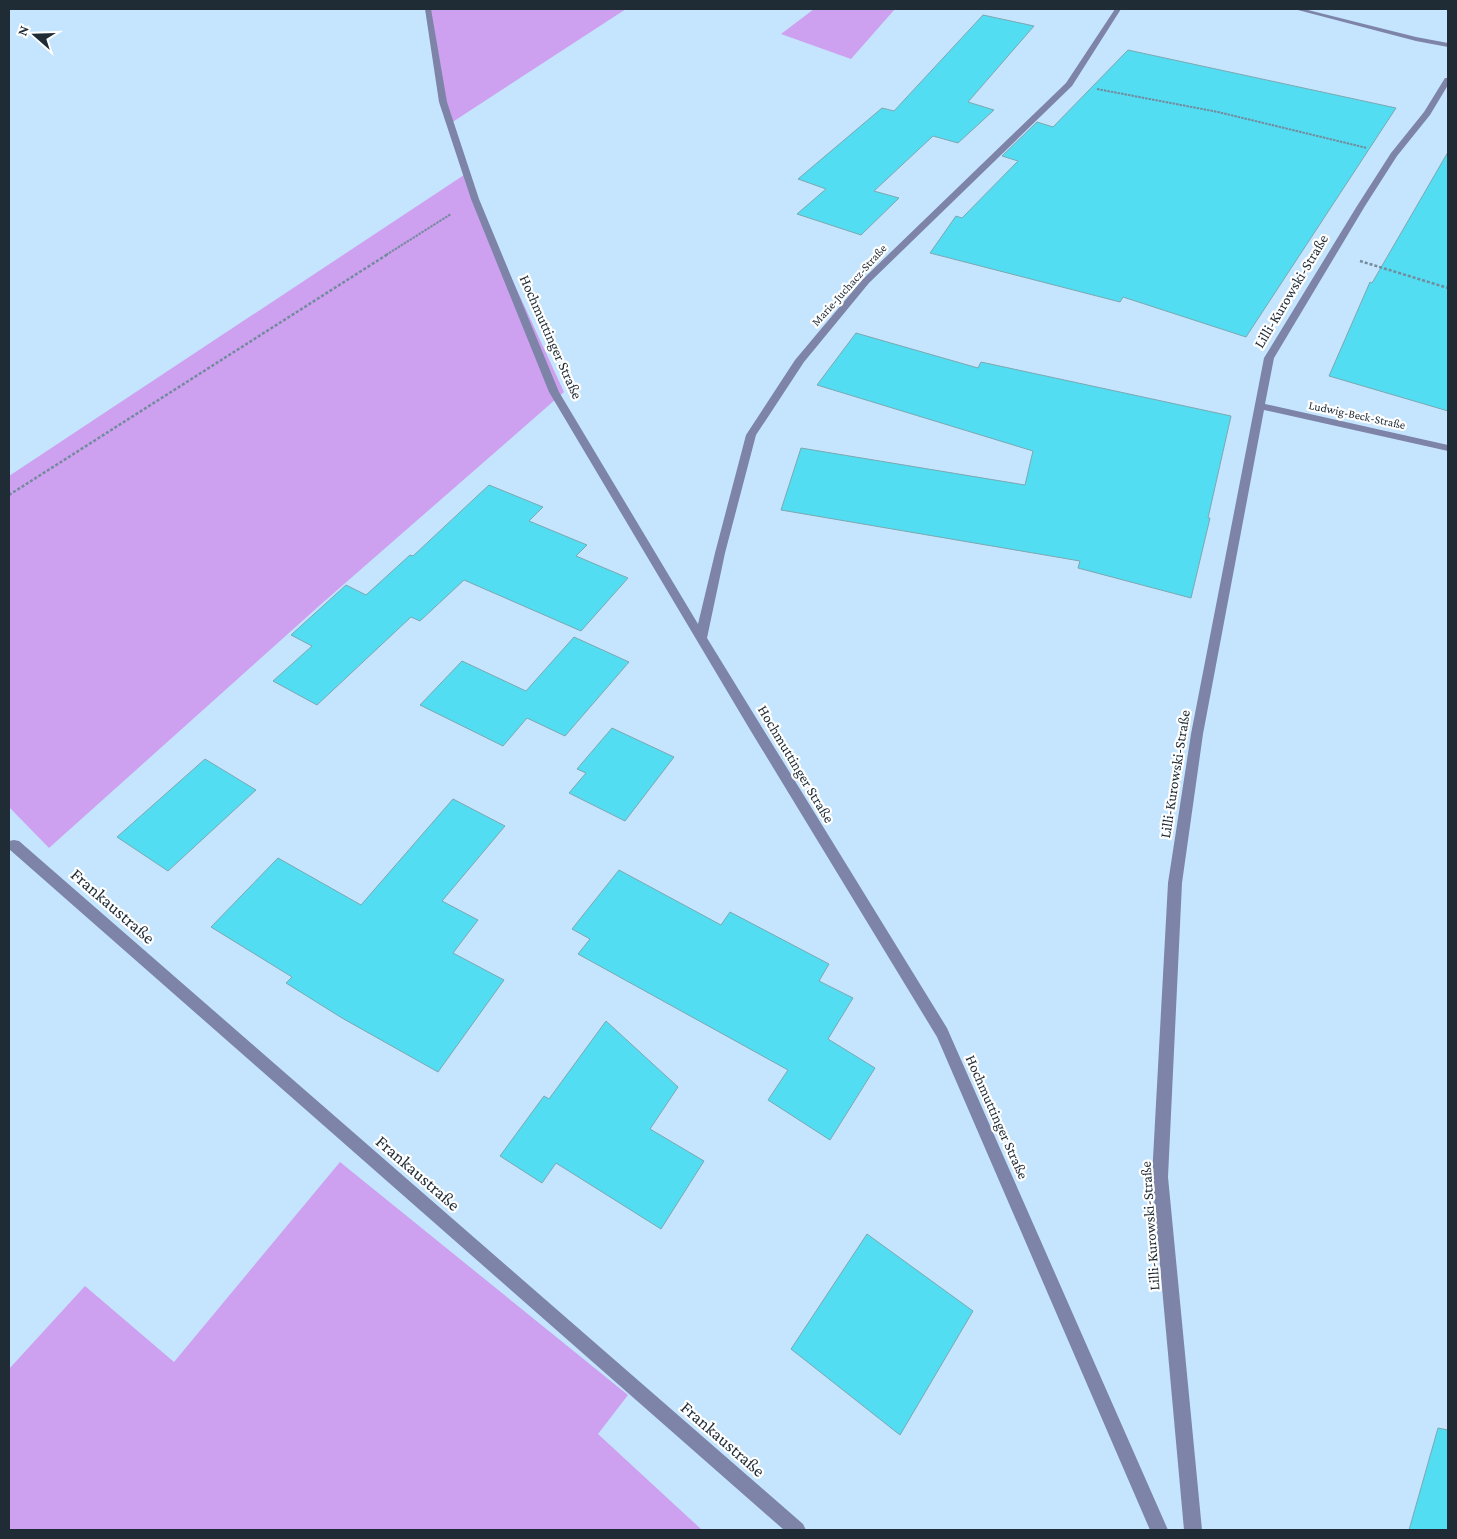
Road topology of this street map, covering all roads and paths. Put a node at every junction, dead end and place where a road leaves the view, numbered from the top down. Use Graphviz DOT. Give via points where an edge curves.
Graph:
graph roads {
  1 [pos="428,9"];
  2 [pos="1118,9"];
  3 [pos="1298,9"];
  4 [pos="1448,45"];
  5 [pos="1448,80"];
  6 [pos="1069,84"];
  7 [pos="1394,155"];
  8 [pos="474,199"];
  9 [pos="1332,253"];
  10 [pos="1448,288"];
  11 [pos="1260,406"];
  12 [pos="1448,448"];
  13 [pos="9,495"];
  14 [pos="701,638"];
  15 [pos="14,845"];
  16 [pos="797,1530"];
  17 [pos="1159,1530"];
  18 [pos="1194,1530"];
  1 -- 8 [label="street, Hochmuttinger Straße" via="443,102"];
  2 -- 6 [label="street, Marie-Juchacz-Straße"];
  3 -- 4 [label="street"];
  5 -- 7 [label="street, Lilli-Kurowski-Straße"];
  6 -- 7 [label="path" via="1218,112"];
  6 -- 14 [label="street, Marie-Juchacz-Straße" via="866,282 800,360 751,435"];
  7 -- 9 [label="street, Lilli-Kurowski-Straße"];
  8 -- 13 [label="path"];
  8 -- 14 [label="street, Hochmuttinger Straße" via="554,392"];
  9 -- 10 [label="path"];
  9 -- 11 [label="street, Lilli-Kurowski-Straße" via="1269,358"];
  11 -- 12 [label="street, Ludwig-Beck-Straße"];
  11 -- 18 [label="street, Lilli-Kurowski-Straße" via="1197,734 1175,883 1160,1177"];
  14 -- 17 [label="street, Hochmuttinger Straße" via="942,1032"];
  15 -- 16 [label="street, Frankaustraße"];
}
